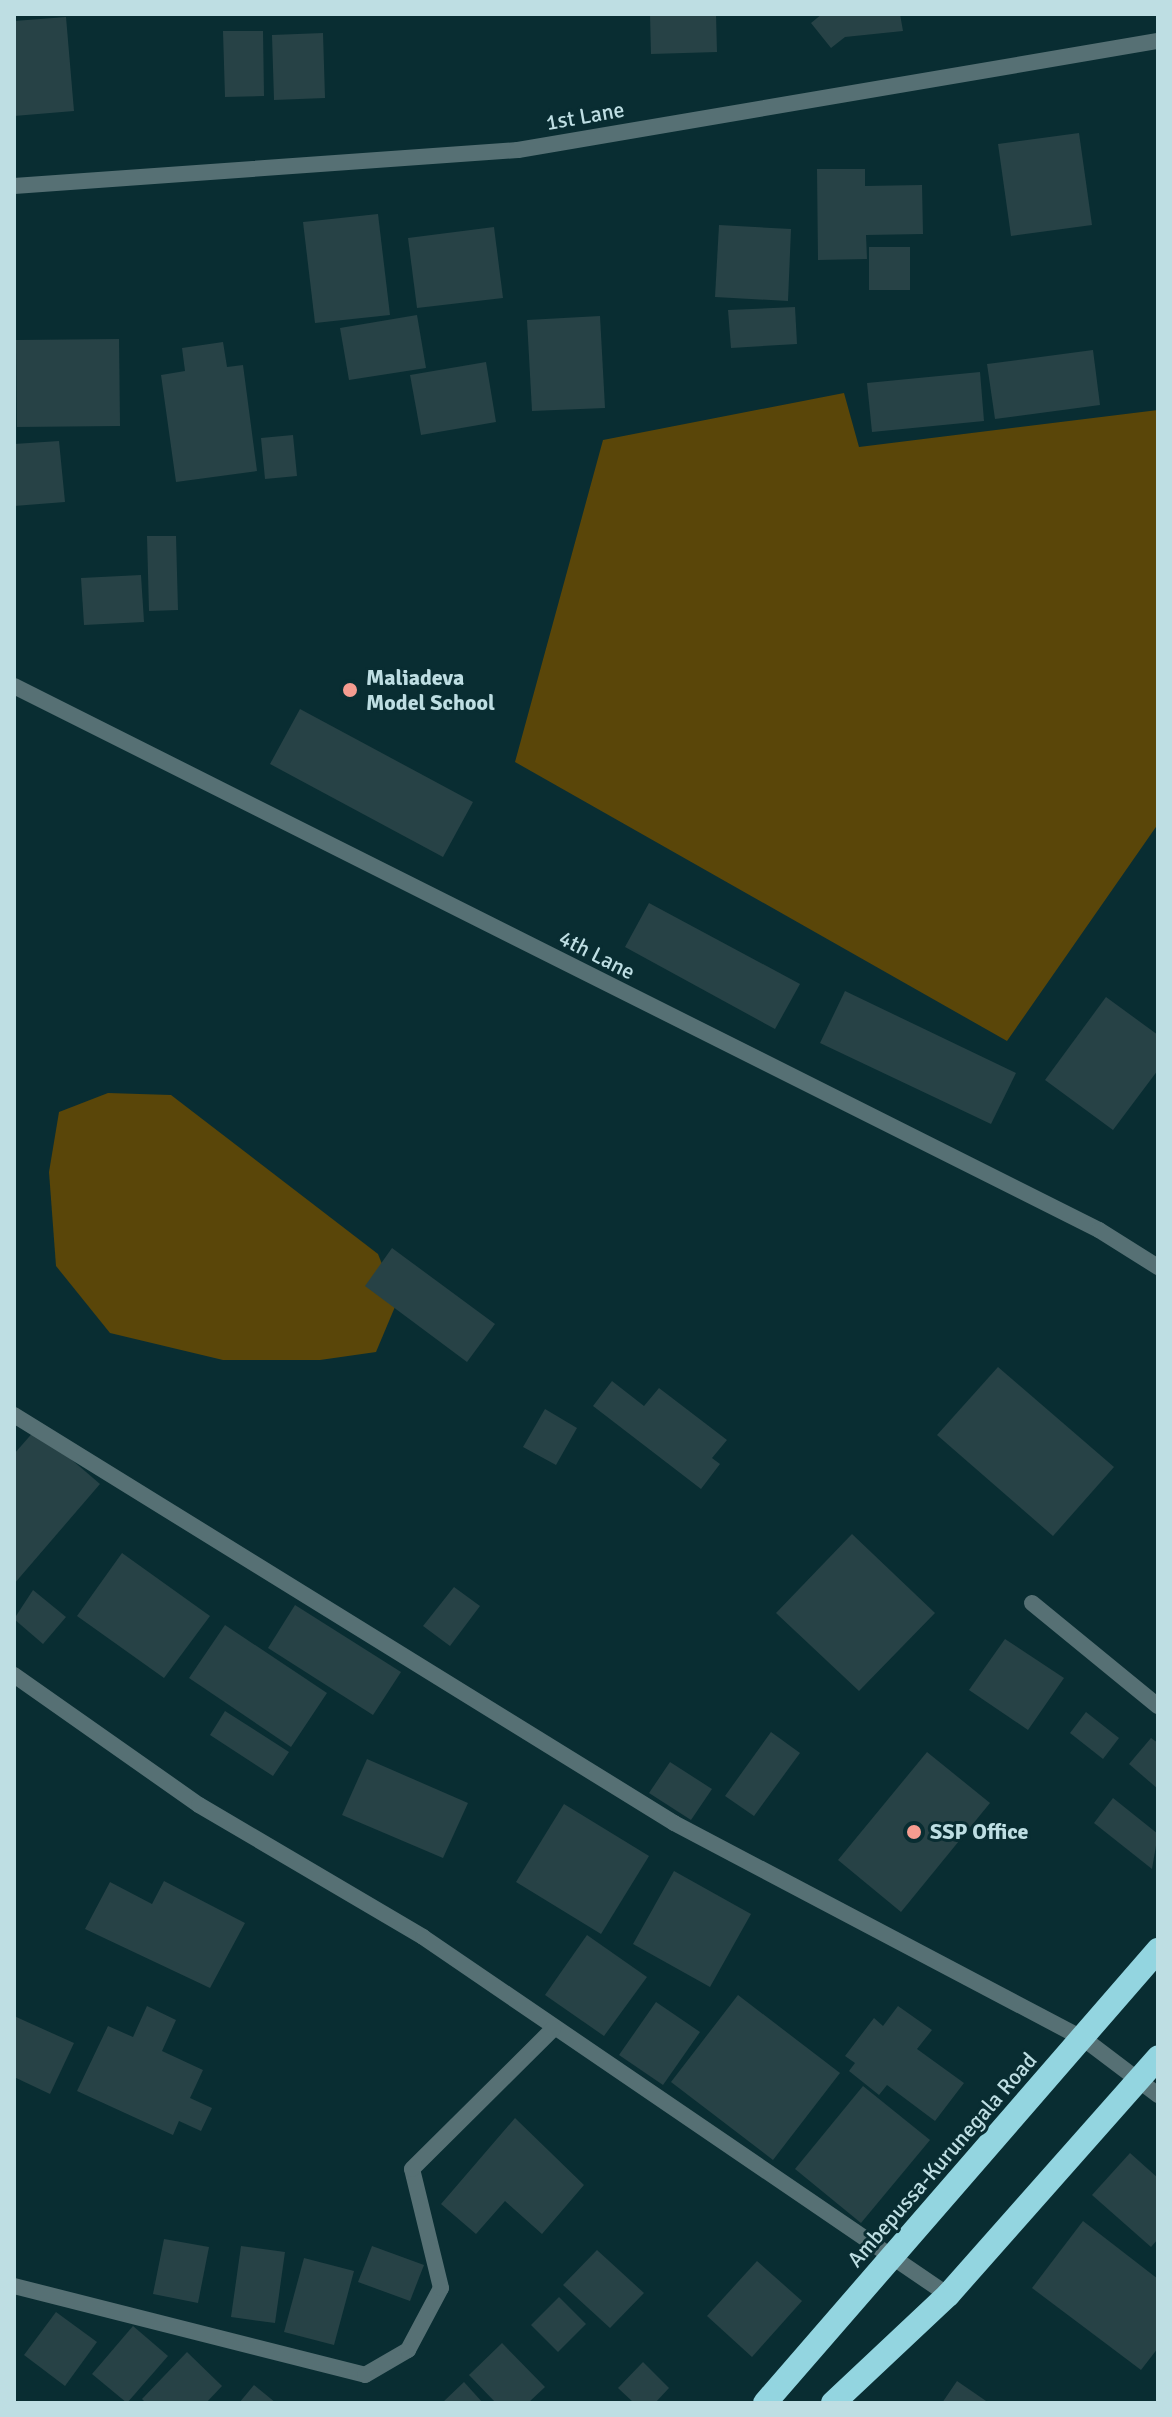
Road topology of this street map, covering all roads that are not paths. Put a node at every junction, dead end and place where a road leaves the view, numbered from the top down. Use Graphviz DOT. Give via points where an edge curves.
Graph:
graph roads {
  1 [pos="1158,41"];
  2 [pos="14,186"];
  3 [pos="14,686"];
  4 [pos="1158,1267"];
  5 [pos="14,1415"];
  6 [pos="1032,1603"];
  7 [pos="14,1675"];
  8 [pos="1158,1706"];
  9 [pos="1158,1950"];
  10 [pos="553,2029"];
  11 [pos="1084,2039"];
  12 [pos="1158,2058"];
  13 [pos="1150,2086"];
  14 [pos="892,2256"];
  15 [pos="14,2286"];
  16 [pos="948,2295"];
  17 [pos="765,2403"];
  18 [pos="833,2403"];
  1 -- 2 [label="street, 1st Lane" via="518,150"];
  3 -- 4 [label="street, 4th Lane" via="1099,1230"];
  5 -- 11 [label="street" via="674,1823"];
  6 -- 8 [label="street"];
  7 -- 10 [label="street" via="199,1805 423,1937"];
  9 -- 11 [label="highway, Ambepussa-Kurunegala Road"];
  10 -- 14 [label="street"];
  10 -- 15 [label="street" via="412,2169 441,2288 408,2350 365,2375"];
  11 -- 13 [label="street"];
  11 -- 14 [label="highway, Ambepussa-Kurunegala Road"];
  12 -- 13 [label="highway"];
  13 -- 16 [label="highway"];
  14 -- 16 [label="street"];
  14 -- 17 [label="highway, Ambepussa-Kurunegala Road"];
  16 -- 18 [label="highway"];
}
